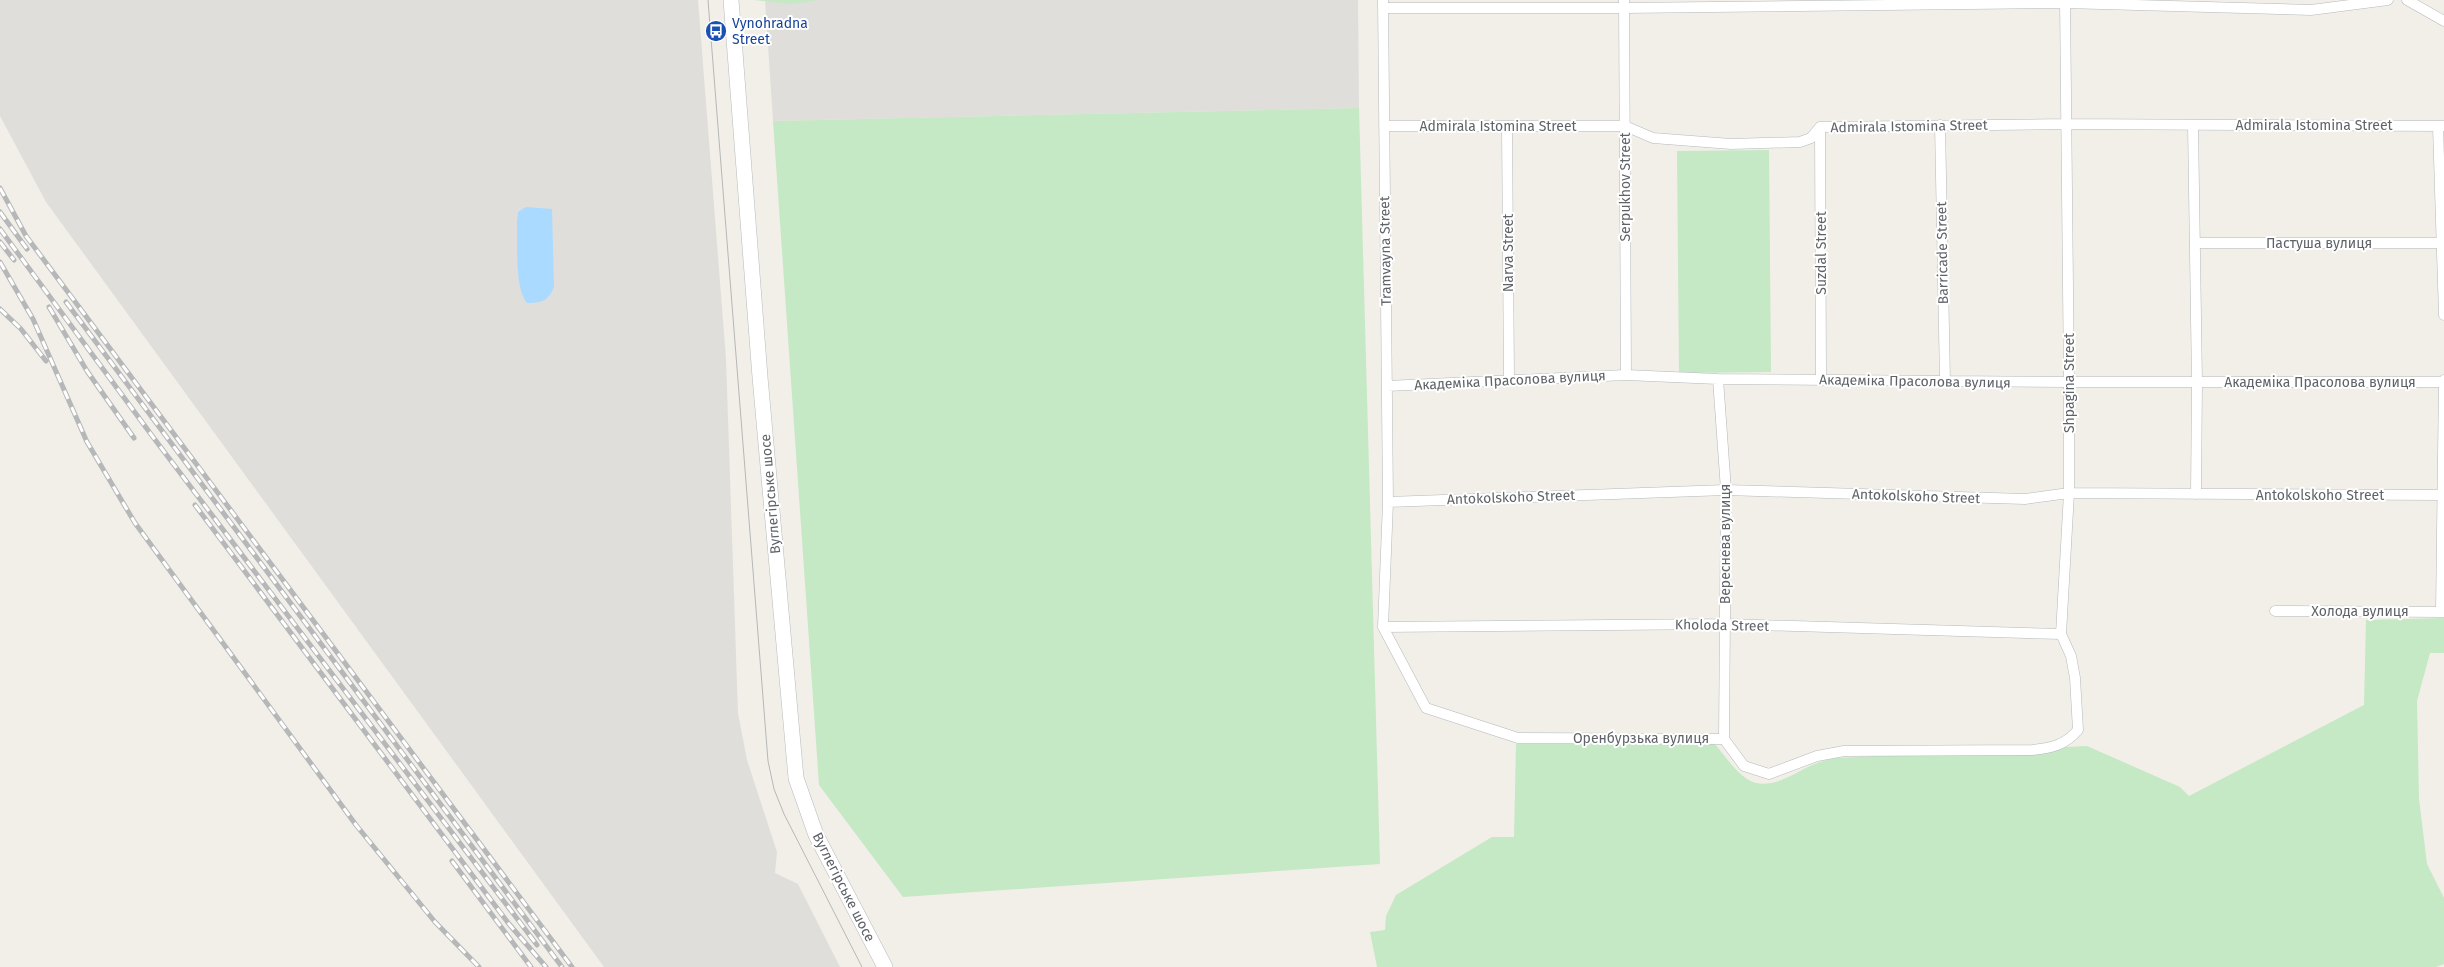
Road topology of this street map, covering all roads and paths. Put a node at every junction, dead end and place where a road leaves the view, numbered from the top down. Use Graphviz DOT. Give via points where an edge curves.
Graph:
graph roads {
  1 [pos="731,0"];
  2 [pos="2388,0"];
  3 [pos="2407,0"];
  4 [pos="1965,2"];
  5 [pos="2065,2"];
  6 [pos="1383,4"];
  7 [pos="1624,4"];
  8 [pos="2444,21"];
  9 [pos="2067,124"];
  10 [pos="1940,125"];
  11 [pos="2193,125"];
  12 [pos="1384,126"];
  13 [pos="1625,126"];
  14 [pos="2441,126"];
  15 [pos="1507,127"];
  16 [pos="1820,127"];
  17 [pos="2195,243"];
  18 [pos="2443,243"];
  19 [pos="2444,316"];
  20 [pos="1626,375"];
  21 [pos="1509,379"];
  22 [pos="1718,379"];
  23 [pos="1821,380"];
  24 [pos="1945,381"];
  25 [pos="2444,381"];
  26 [pos="2070,382"];
  27 [pos="2197,382"];
  28 [pos="1386,386"];
  29 [pos="1726,490"];
  30 [pos="2069,493"];
  31 [pos="2196,494"];
  32 [pos="2443,496"];
  33 [pos="1388,502"];
  34 [pos="2275,611"];
  35 [pos="2443,612"];
  36 [pos="1725,624"];
  37 [pos="1383,627"];
  38 [pos="2061,634"];
  39 [pos="1724,739"];
  40 [pos="2052,748"];
  41 [pos="885,967"];
  1 -- 41 [label="street, Вуглегірське шосе" via="760,386 796,778 816,835"];
  2 -- 5 [label="street" via="2311,10"];
  3 -- 8 [label="street"];
  4 -- 5 [label="street"];
  4 -- 7 [label="street"];
  5 -- 9 [label="street, Shpagina Street"];
  6 -- 7 [label="street"];
  6 -- 12 [label="street, Tramvayna Street"];
  7 -- 13 [label="street, Serpukhov Street"];
  9 -- 10 [label="street, Admirala Istomina Street"];
  9 -- 11 [label="street, Admirala Istomina Street"];
  9 -- 26 [label="street, Shpagina Street"];
  10 -- 16 [label="street, Admirala Istomina Street"];
  10 -- 24 [label="street, Barricade Street"];
  11 -- 14 [label="street, Admirala Istomina Street"];
  11 -- 17 [label="street"];
  12 -- 15 [label="street, Admirala Istomina Street"];
  12 -- 28 [label="street, Tramvayna Street"];
  13 -- 15 [label="street, Admirala Istomina Street"];
  13 -- 16 [label="street, Admirala Istomina Street" via="1653,138 1731,144 1800,142 1811,138"];
  13 -- 20 [label="street, Serpukhov Street"];
  14 -- 18 [label="street"];
  15 -- 21 [label="street, Narva Street"];
  16 -- 23 [label="street, Suzdal Street"];
  17 -- 18 [label="street, Пастуша вулиця"];
  17 -- 27 [label="street"];
  18 -- 19 [label="street"];
  20 -- 21 [label="street, Академіка Прасолова вулиця"];
  20 -- 22 [label="street, Академіка Прасолова вулиця"];
  21 -- 28 [label="street, Академіка Прасолова вулиця"];
  22 -- 23 [label="street, Академіка Прасолова вулиця"];
  22 -- 29 [label="street, Вереснева вулиця"];
  23 -- 24 [label="street, Академіка Прасолова вулиця"];
  24 -- 26 [label="street, Академіка Прасолова вулиця"];
  25 -- 27 [label="street, Академіка Прасолова вулиця"];
  25 -- 32 [label="street"];
  26 -- 27 [label="street, Академіка Прасолова вулиця"];
  26 -- 30 [label="street, Shpagina Street"];
  27 -- 31 [label="street"];
  28 -- 33 [label="street, Tramvayna Street"];
  29 -- 30 [label="street, Antokolskoho Street" via="2025,499"];
  29 -- 33 [label="street, Antokolskoho Street"];
  29 -- 36 [label="street, Вереснева вулиця"];
  30 -- 31 [label="street, Antokolskoho Street"];
  30 -- 38 [label="street, Shpagina Street"];
  31 -- 32 [label="street, Antokolskoho Street"];
  32 -- 35 [label="street"];
  33 -- 37 [label="street, Tramvayna Street"];
  34 -- 35 [label="street, Холода вулиця"];
  36 -- 37 [label="street, Kholoda Street"];
  36 -- 38 [label="street, Kholoda Street"];
  36 -- 39 [label="street, Вереснева вулиця"];
  37 -- 39 [label="street, Оренбурзька вулиця" via="1426,708 1518,738"];
  38 -- 40 [label="street, Shpagina Street" via="2071,656 2075,678 2078,730 2064,743"];
  39 -- 40 [label="street, Оренбурзька вулиця" via="1744,766 1769,774 1817,756 1844,751"];
}
